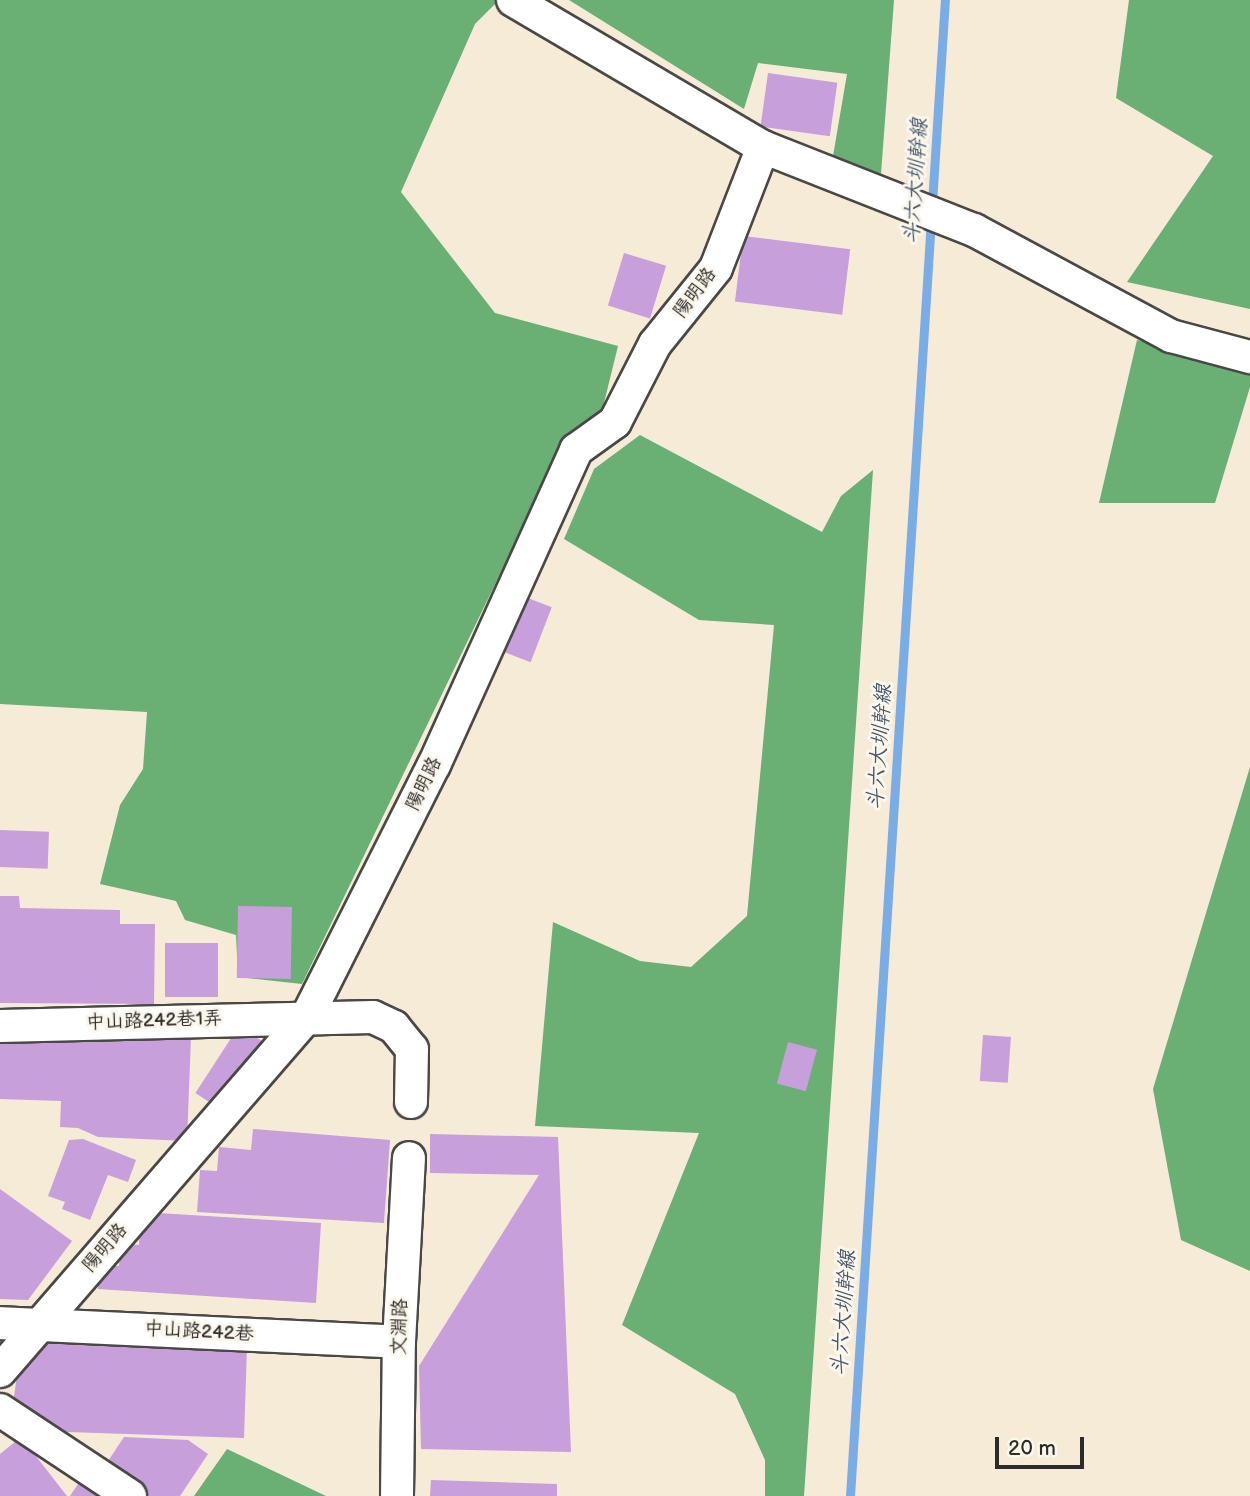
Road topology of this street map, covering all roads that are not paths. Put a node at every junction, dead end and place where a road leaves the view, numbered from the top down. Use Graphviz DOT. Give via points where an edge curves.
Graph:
graph roads {
  1 [pos="513,0"];
  2 [pos="763,147"];
  3 [pos="1250,357"];
  4 [pos="307,1017"];
  5 [pos="0,1026"];
  6 [pos="411,1102"];
  7 [pos="409,1158"];
  8 [pos="0,1323"];
  9 [pos="39,1324"];
  10 [pos="399,1342"];
  11 [pos="0,1371"];
  12 [pos="0,1410"];
  13 [pos="130,1496"];
  14 [pos="397,1496"];
  1 -- 2 [label="street"];
  2 -- 3 [label="street" via="974,230 1171,336"];
  2 -- 4 [label="street, 陽明路" via="716,268 655,344 615,422 576,450 434,765"];
  4 -- 5 [label="street, 中山路242巷1弄"];
  4 -- 6 [label="street, 中山路242巷1弄" via="373,1017 394,1027 412,1049"];
  4 -- 9 [label="street, 陽明路"];
  7 -- 10 [label="street, 文淵路"];
  8 -- 9 [label="street, 中山路242巷"];
  9 -- 10 [label="street, 中山路242巷"];
  9 -- 11 [label="street, 陽明路"];
  10 -- 14 [label="street, 文淵路"];
  12 -- 13 [label="street"];
}
